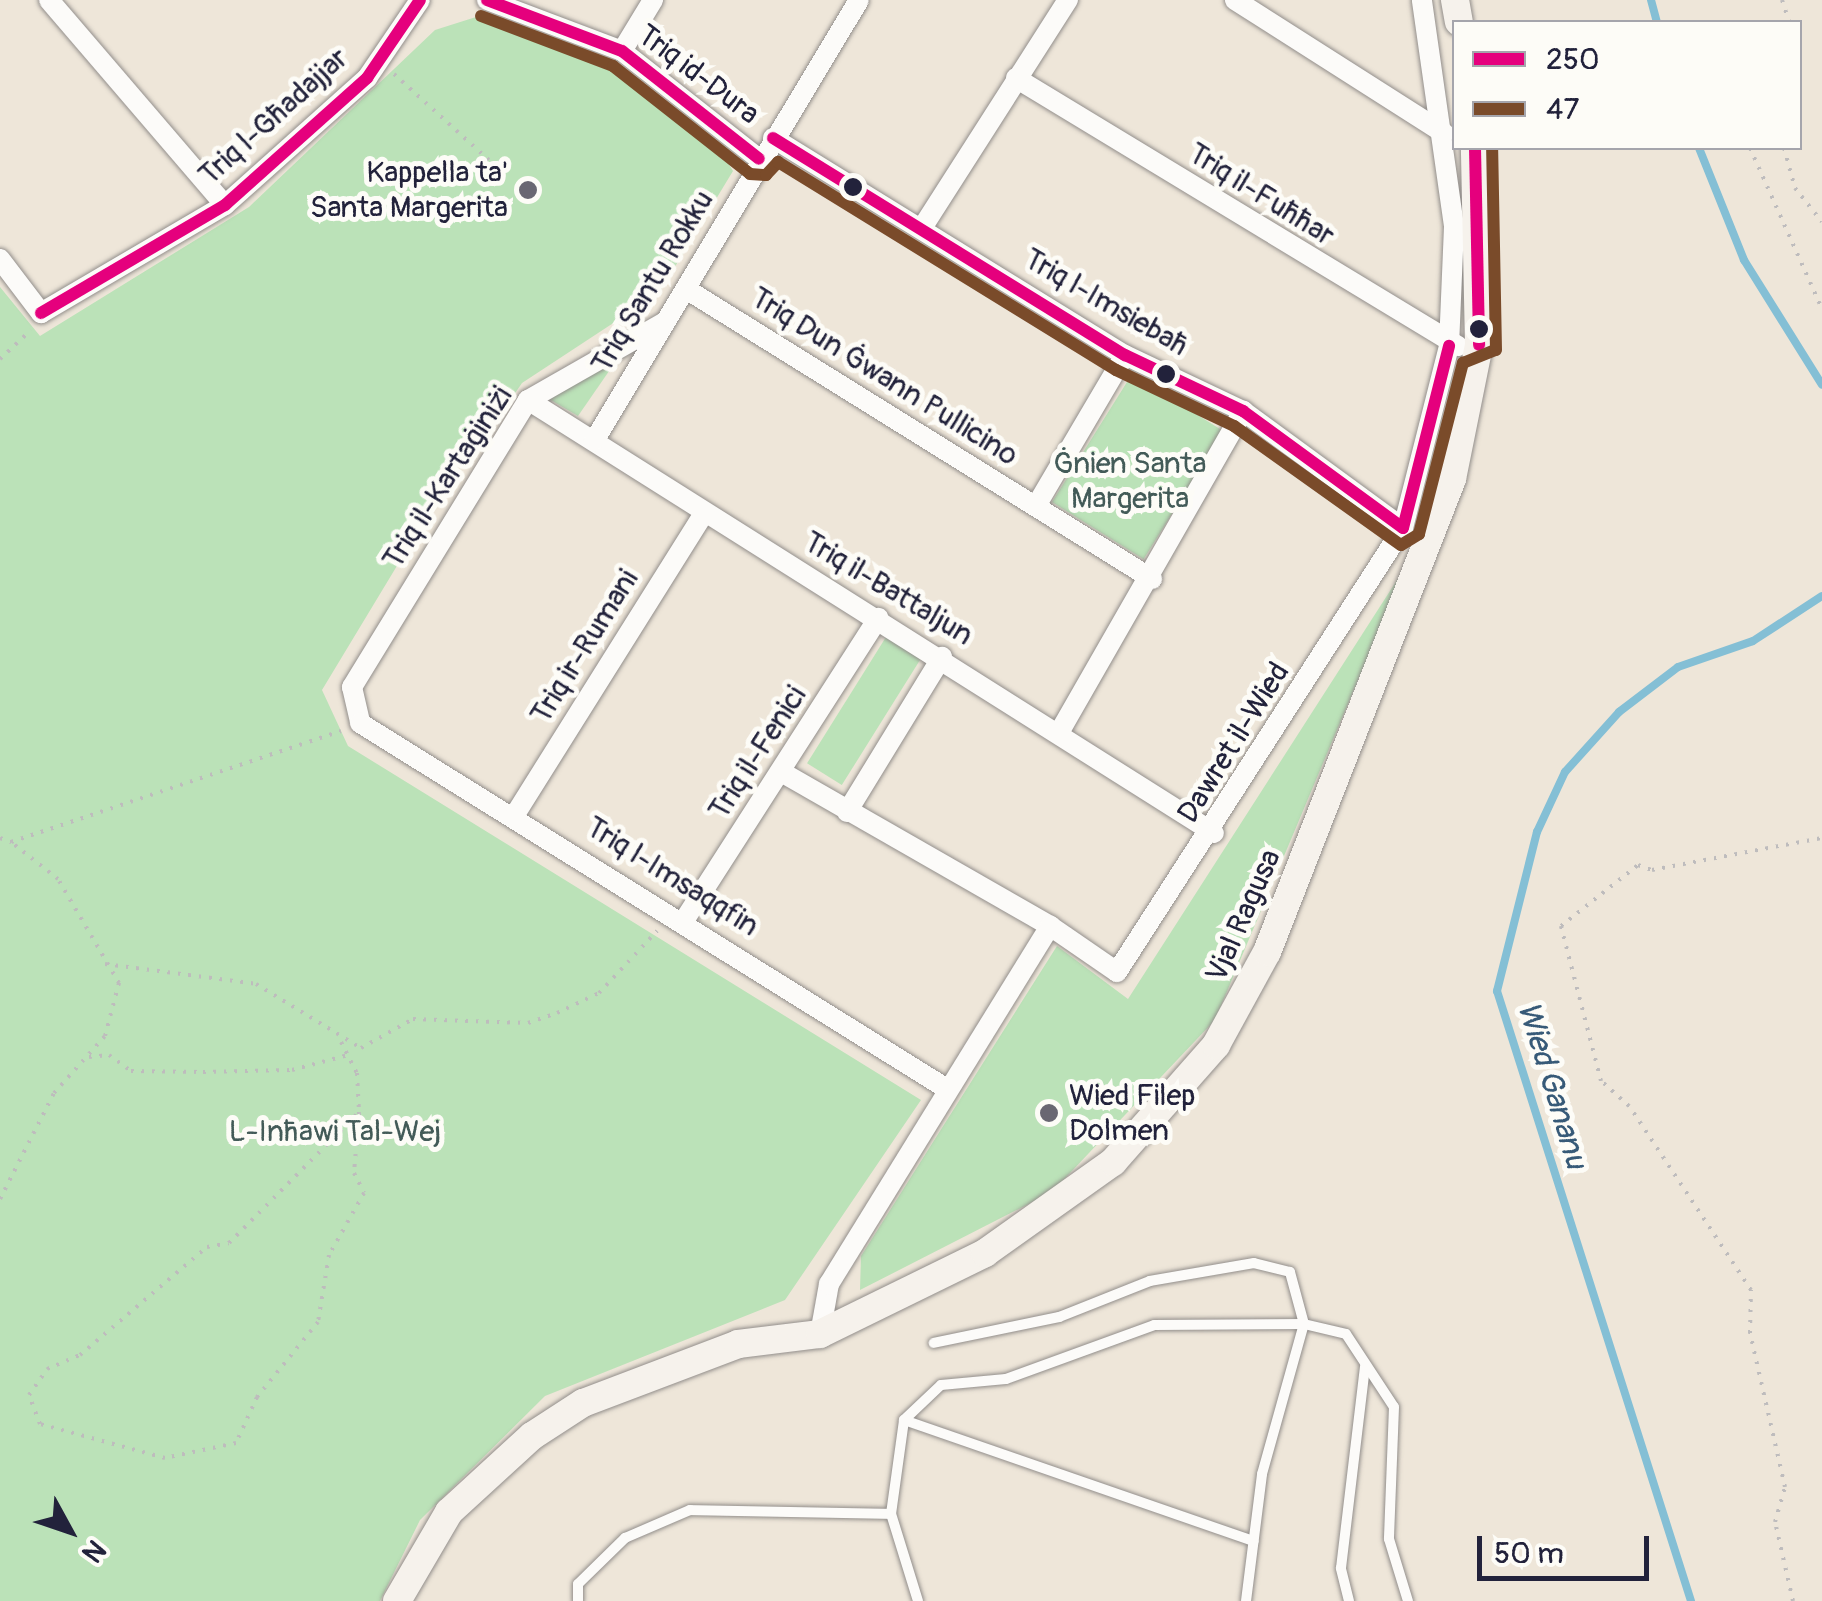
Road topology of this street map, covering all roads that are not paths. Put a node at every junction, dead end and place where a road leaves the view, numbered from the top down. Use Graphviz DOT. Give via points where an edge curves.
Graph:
graph roads {
  1 [pos="50,0"];
  2 [pos="420,0"];
  3 [pos="487,0"];
  4 [pos="652,0"];
  5 [pos="858,0"];
  6 [pos="1068,0"];
  7 [pos="1235,0"];
  8 [pos="1422,0"];
  9 [pos="622,51"];
  10 [pos="1016,78"];
  11 [pos="1444,134"];
  12 [pos="773,138"];
  13 [pos="1475,150"];
  14 [pos="760,159"];
  15 [pos="225,204"];
  16 [pos="922,228"];
  17 [pos="0,258"];
  18 [pos="686,289"];
  19 [pos="664,322"];
  20 [pos="1479,345"];
  21 [pos="1449,346"];
  22 [pos="1125,355"];
  23 [pos="528,400"];
  24 [pos="1243,411"];
  25 [pos="594,441"];
  26 [pos="1036,506"];
  27 [pos="705,512"];
  28 [pos="1403,528"];
  29 [pos="1152,580"];
  30 [pos="878,618"];
  31 [pos="942,657"];
  32 [pos="360,724"];
  33 [pos="1060,730"];
  34 [pos="783,772"];
  35 [pos="847,812"];
  36 [pos="516,813"];
  37 [pos="1214,834"];
  38 [pos="676,914"];
  39 [pos="1050,926"];
  40 [pos="947,1089"];
  41 [pos="1304,1324"];
  42 [pos="820,1334"];
  43 [pos="934,1343"];
  44 [pos="1365,1365"];
  45 [pos="904,1420"];
  46 [pos="891,1514"];
  47 [pos="1254,1541"];
  48 [pos="397,1601"];
  49 [pos="578,1601"];
  50 [pos="918,1601"];
  51 [pos="1246,1601"];
  52 [pos="1349,1601"];
  53 [pos="1408,1601"];
  1 -- 15 [label="street"];
  2 -- 15 [label="street, Triq l-Għadajjar" via="379,61"];
  3 -- 9 [label="street, Triq id-Dura"];
  4 -- 9 [label="street"];
  5 -- 12 [label="street, Triq Santu Rokku"];
  6 -- 10 [label="street"];
  7 -- 11 [label="street"];
  8 -- 11 [label="street, Dawret il-Wied"];
  9 -- 14 [label="street, Triq id-Dura"];
  10 -- 16 [label="street"];
  10 -- 21 [label="street, Triq il-Fuħħar"];
  11 -- 21 [label="street, Dawret il-Wied" via="1454,226"];
  12 -- 14 [label="street, Triq Santu Rokku"];
  12 -- 16 [label="street, Triq l-Imsiebaħ"];
  13 -- 20 [label="main road, Vjal Ragusa"];
  14 -- 18 [label="street, Triq Santu Rokku"];
  15 -- 17 [label="street, Triq l-Għadajjar" via="40,312"];
  16 -- 22 [label="street, Triq l-Imsiebaħ"];
  18 -- 19 [label="street, Triq Santu Rokku"];
  18 -- 26 [label="street, Triq Dun Ġwann Pullicino"];
  19 -- 23 [label="street, Triq il-Kartaġiniżi"];
  19 -- 25 [label="street, Triq Santu Rokku"];
  20 -- 21 [label="street"];
  20 -- 42 [label="main road, Vjal Ragusa" via="1456,462 1417,582 1268,952 1216,1045 1148,1127 1062,1203 985,1253"];
  21 -- 28 [label="street, Dawret il-Wied"];
  22 -- 24 [label="street, Triq l-Imsiebaħ"];
  22 -- 26 [label="street"];
  23 -- 25 [label="street, Triq il-Battaljun"];
  23 -- 32 [label="street, Triq il-Kartaġiniżi" via="352,687"];
  24 -- 28 [label="street, Triq l-Imsiebaħ"];
  24 -- 29 [label="street"];
  25 -- 27 [label="street, Triq il-Battaljun"];
  26 -- 29 [label="street, Triq Dun Ġwann Pullicino"];
  27 -- 30 [label="street, Triq il-Battaljun"];
  27 -- 36 [label="street, Triq ir-Rumani"];
  28 -- 37 [label="street, Dawret il-Wied"];
  29 -- 33 [label="street"];
  30 -- 31 [label="street, Triq il-Battaljun"];
  30 -- 34 [label="street, Triq il-Fenici"];
  31 -- 33 [label="street, Triq il-Battaljun"];
  31 -- 35 [label="street"];
  32 -- 36 [label="street, Triq l-Imsaqqfin"];
  33 -- 37 [label="street, Triq il-Battaljun"];
  34 -- 35 [label="street"];
  34 -- 38 [label="street, Triq il-Fenici"];
  35 -- 39 [label="street"];
  36 -- 38 [label="street, Triq l-Imsaqqfin"];
  37 -- 39 [label="street, Dawret il-Wied" via="1117,972"];
  38 -- 40 [label="street, Triq l-Imsaqqfin"];
  39 -- 40 [label="street"];
  40 -- 42 [label="street" via="829,1284"];
  41 -- 43 [label="lane" via="1290,1272 1254,1264 1150,1281 1059,1317"];
  41 -- 44 [label="lane" via="1346,1334"];
  41 -- 45 [label="lane" via="1154,1325 1006,1379 941,1385"];
  41 -- 47 [label="lane" via="1262,1474"];
  42 -- 48 [label="main road, Vjal Ragusa" via="738,1344 582,1403 490,1471 450,1512"];
  44 -- 52 [label="lane" via="1341,1568"];
  44 -- 53 [label="lane" via="1394,1407 1389,1539"];
  45 -- 46 [label="lane"];
  45 -- 47 [label="lane"];
  46 -- 49 [label="lane" via="690,1510 624,1538 578,1584"];
  46 -- 50 [label="lane"];
  47 -- 51 [label="lane"];
}
